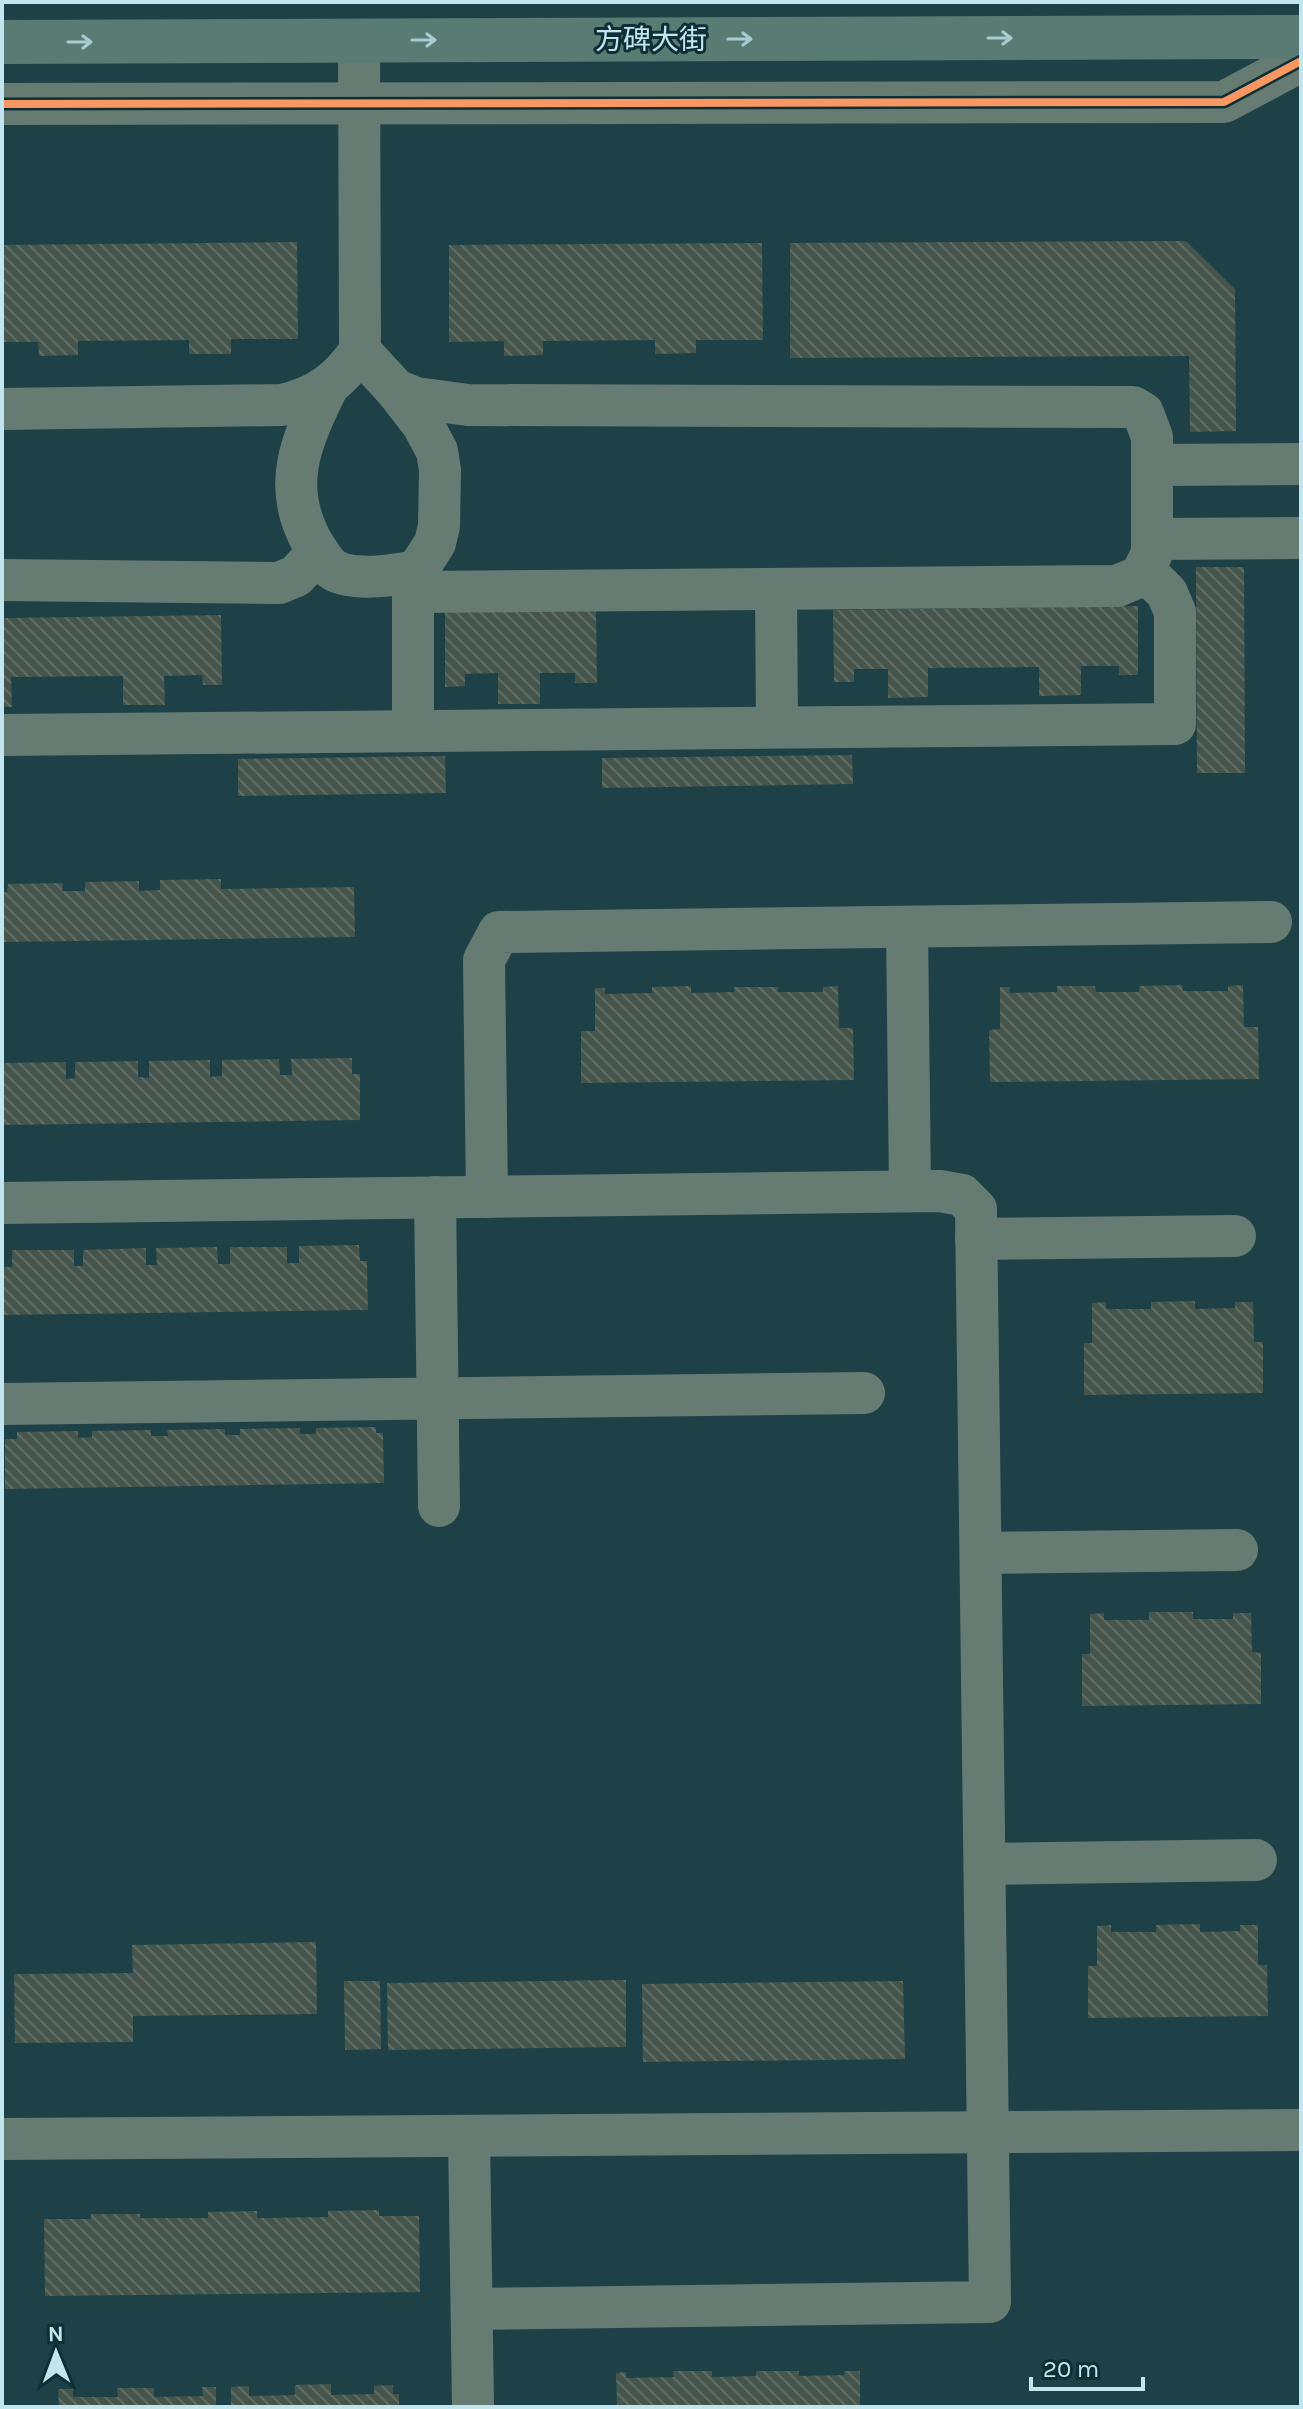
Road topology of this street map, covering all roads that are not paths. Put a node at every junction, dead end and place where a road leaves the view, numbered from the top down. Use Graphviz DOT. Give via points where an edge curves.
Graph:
graph roads {
  1 [pos="1301,37"];
  2 [pos="359,40"];
  3 [pos="2,42"];
  4 [pos="1301,61"];
  5 [pos="360,103"];
  6 [pos="2,104"];
  7 [pos="360,351"];
  8 [pos="328,386"];
  9 [pos="396,390"];
  10 [pos="2,409"];
  11 [pos="1301,464"];
  12 [pos="1152,465"];
  13 [pos="1301,538"];
  14 [pos="318,552"];
  15 [pos="1148,554"];
  16 [pos="2,580"];
  17 [pos="415,581"];
  18 [pos="776,589"];
  19 [pos="777,727"];
  20 [pos="413,731"];
  21 [pos="2,735"];
  22 [pos="1271,922"];
  23 [pos="907,927"];
  24 [pos="910,1191"];
  25 [pos="435,1197"];
  26 [pos="487,1197"];
  27 [pos="2,1203"];
  28 [pos="1235,1236"];
  29 [pos="976,1239"];
  30 [pos="864,1393"];
  31 [pos="437,1398"];
  32 [pos="2,1404"];
  33 [pos="439,1506"];
  34 [pos="1237,1550"];
  35 [pos="981,1553"];
  36 [pos="1256,1860"];
  37 [pos="985,1864"];
  38 [pos="1301,2130"];
  39 [pos="988,2133"];
  40 [pos="469,2136"];
  41 [pos="2,2139"];
  42 [pos="472,2309"];
  43 [pos="473,2407"];
  2 -- 1 [label="main road, 方碑大街, one-way"];
  3 -- 2 [label="main road, 方碑大街, one-way"];
  2 -- 5 [label="street"];
  4 -- 5 [label="street" via="1224,102"];
  5 -- 6 [label="street"];
  5 -- 7 [label="street"];
  7 -- 8 [label="street"];
  7 -- 9 [label="street"];
  8 -- 10 [label="street" via="282,405"];
  8 -- 14 [label="street" via="308,427 295,486 299,512"];
  9 -- 12 [label="street" via="468,405 1133,407 1143,413 1152,437"];
  9 -- 17 [label="street" via="423,425 440,470 437,535"];
  11 -- 12 [label="street"];
  12 -- 15 [label="street"];
  13 -- 15 [label="street"];
  14 -- 16 [label="street" via="296,576 279,583"];
  14 -- 17 [label="street" via="341,574"];
  15 -- 18 [label="street" via="1141,576 1117,586"];
  15 -- 19 [label="street" via="1175,612 1175,724"];
  17 -- 18 [label="street"];
  17 -- 20 [label="street"];
  18 -- 19 [label="street"];
  19 -- 20 [label="street"];
  20 -- 21 [label="street"];
  22 -- 23 [label="street"];
  23 -- 24 [label="street"];
  23 -- 26 [label="street" via="499,932 484,960"];
  24 -- 26 [label="street"];
  24 -- 29 [label="street" via="962,1195 976,1209"];
  25 -- 26 [label="street"];
  25 -- 27 [label="street"];
  25 -- 31 [label="street"];
  28 -- 29 [label="street"];
  29 -- 35 [label="street"];
  30 -- 31 [label="street"];
  31 -- 32 [label="street"];
  31 -- 33 [label="street"];
  34 -- 35 [label="street"];
  35 -- 37 [label="street"];
  36 -- 37 [label="street"];
  37 -- 39 [label="street"];
  38 -- 39 [label="street"];
  39 -- 40 [label="street"];
  39 -- 42 [label="street" via="990,2302"];
  40 -- 41 [label="street"];
  40 -- 42 [label="street"];
  42 -- 43 [label="street"];
}
